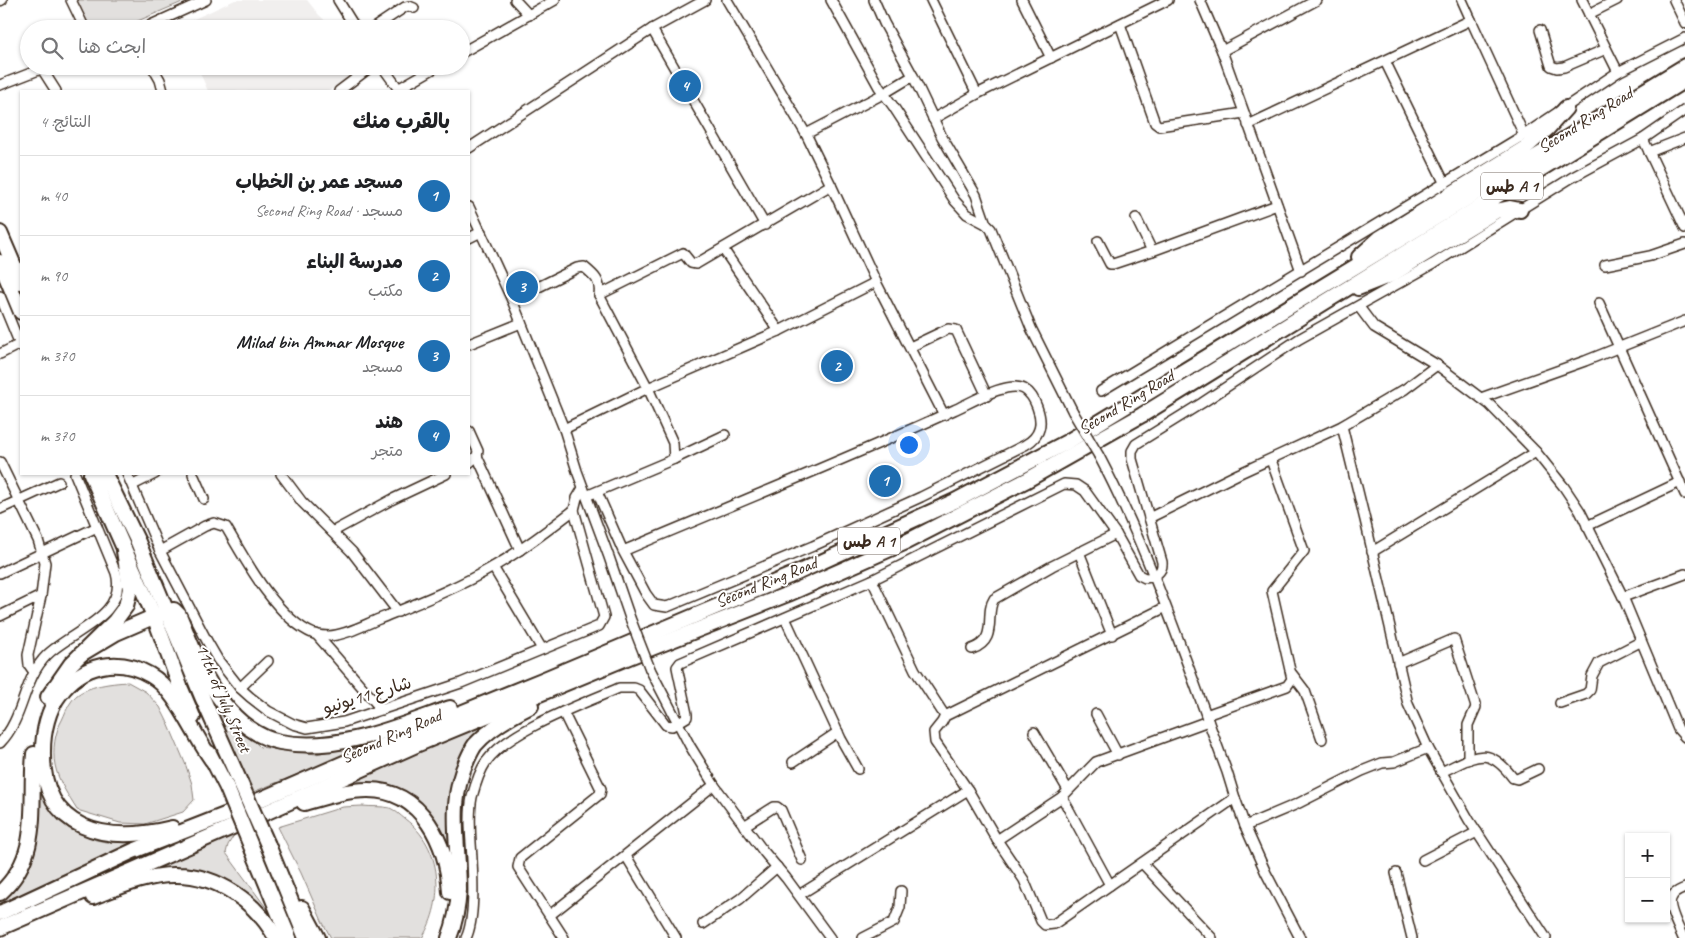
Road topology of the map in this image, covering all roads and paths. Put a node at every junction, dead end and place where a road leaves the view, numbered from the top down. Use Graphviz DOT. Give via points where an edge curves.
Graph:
graph roads {
  1 [pos="71,0"];
  2 [pos="206,0"];
  3 [pos="338,0"];
  4 [pos="515,0"];
  5 [pos="555,0"];
  6 [pos="706,0"];
  7 [pos="727,0"];
  8 [pos="830,0"];
  9 [pos="874,0"];
  10 [pos="931,0"];
  11 [pos="1022,0"];
  12 [pos="1168,0"];
  13 [pos="1200,0"];
  14 [pos="1462,0"];
  15 [pos="1582,0"];
  16 [pos="1617,0"];
  17 [pos="1674,0"];
  18 [pos="1313,1"];
  19 [pos="414,8"];
  20 [pos="1589,14"];
  21 [pos="529,15"];
  22 [pos="1684,17"];
  23 [pos="80,20"];
  24 [pos="162,20"];
  25 [pos="350,20"];
  26 [pos="386,20"];
  27 [pos="1471,20"];
  28 [pos="1120,24"];
  29 [pos="652,29"];
  30 [pos="1540,30"];
  31 [pos="1685,38"];
  32 [pos="470,48"];
  33 [pos="1606,49"];
  34 [pos="1222,51"];
  35 [pos="1051,58"];
  36 [pos="1385,62"];
  37 [pos="1685,66"];
  38 [pos="1618,72"];
  39 [pos="26,75"];
  40 [pos="48,75"];
  41 [pos="157,75"];
  42 [pos="360,75"];
  43 [pos="388,75"];
  44 [pos="423,75"];
  45 [pos="913,76"];
  46 [pos="1685,80"];
  47 [pos="0,85"];
  48 [pos="56,90"];
  49 [pos="163,90"];
  50 [pos="340,90"];
  51 [pos="399,90"];
  52 [pos="883,94"];
  53 [pos="977,94"];
  54 [pos="1566,108"];
  55 [pos="1685,110"];
  56 [pos="1244,113"];
  57 [pos="933,119"];
  58 [pos="1248,125"];
  59 [pos="806,134"];
  60 [pos="1524,135"];
  61 [pos="1685,138"];
  62 [pos="1643,139"];
  63 [pos="470,147"];
  64 [pos="1649,152"];
  65 [pos="831,184"];
  66 [pos="1444,184"];
  67 [pos="1277,205"];
  68 [pos="470,209"];
  69 [pos="1520,210"];
  70 [pos="1136,218"];
  71 [pos="765,224"];
  72 [pos="986,224"];
  73 [pos="1685,228"];
  74 [pos="481,232"];
  75 [pos="0,233"];
  76 [pos="470,238"];
  77 [pos="1098,241"];
  78 [pos="1685,244"];
  79 [pos="722,249"];
  80 [pos="1152,251"];
  81 [pos="0,262"];
  82 [pos="1604,265"];
  83 [pos="1349,269"];
  84 [pos="1301,271"];
  85 [pos="20,280"];
  86 [pos="876,282"];
  87 [pos="1340,293"];
  88 [pos="599,295"];
  89 [pos="0,296"];
  90 [pos="512,300"];
  91 [pos="1599,303"];
  92 [pos="1359,307"];
  93 [pos="20,310"];
  94 [pos="1685,321"];
  95 [pos="521,323"];
  96 [pos="779,331"];
  97 [pos="470,344"];
  98 [pos="20,345"];
  99 [pos="910,347"];
  100 [pos="1619,347"];
  101 [pos="0,354"];
  102 [pos="1437,365"];
  103 [pos="648,388"];
  104 [pos="1101,391"];
  105 [pos="987,396"];
  106 [pos="1482,398"];
  107 [pos="944,415"];
  108 [pos="1342,426"];
  109 [pos="564,429"];
  110 [pos="470,432"];
  111 [pos="725,435"];
  112 [pos="1536,452"];
  113 [pos="477,456"];
  114 [pos="674,459"];
  115 [pos="1271,460"];
  116 [pos="0,462"];
  117 [pos="470,462"];
  118 [pos="75,475"];
  119 [pos="91,475"];
  120 [pos="105,475"];
  121 [pos="128,475"];
  122 [pos="153,475"];
  123 [pos="193,475"];
  124 [pos="282,475"];
  125 [pos="444,475"];
  126 [pos="59,482"];
  127 [pos="1680,482"];
  128 [pos="133,485"];
  129 [pos="585,492"];
  130 [pos="597,492"];
  131 [pos="1685,494"];
  132 [pos="204,499"];
  133 [pos="19,501"];
  134 [pos="0,510"];
  135 [pos="574,510"];
  136 [pos="1149,518"];
  137 [pos="1587,526"];
  138 [pos="97,527"];
  139 [pos="332,532"];
  140 [pos="1116,534"];
  141 [pos="520,550"];
  142 [pos="124,551"];
  143 [pos="160,551"];
  144 [pos="623,551"];
  145 [pos="1079,552"];
  146 [pos="1372,552"];
  147 [pos="43,554"];
  148 [pos="493,567"];
  149 [pos="0,573"];
  150 [pos="1685,574"];
  151 [pos="1154,575"];
  152 [pos="872,580"];
  153 [pos="41,596"];
  154 [pos="1623,597"];
  155 [pos="1166,607"];
  156 [pos="398,612"];
  157 [pos="160,613"];
  158 [pos="0,616"];
  159 [pos="784,618"];
  160 [pos="316,634"];
  161 [pos="1112,635"];
  162 [pos="1640,642"];
  163 [pos="972,648"];
  164 [pos="542,649"];
  165 [pos="81,654"];
  166 [pos="629,657"];
  167 [pos="268,661"];
  168 [pos="1398,663"];
  169 [pos="569,668"];
  170 [pos="34,672"];
  171 [pos="1292,674"];
  172 [pos="240,688"];
  173 [pos="1560,703"];
  174 [pos="382,710"];
  175 [pos="563,712"];
  176 [pos="1096,714"];
  177 [pos="945,716"];
  178 [pos="1207,718"];
  179 [pos="678,722"];
  180 [pos="838,732"];
  181 [pos="1034,732"];
  182 [pos="1685,736"];
  183 [pos="1322,739"];
  184 [pos="0,743"];
  185 [pos="1428,748"];
  186 [pos="1118,755"];
  187 [pos="212,760"];
  188 [pos="1468,760"];
  189 [pos="793,762"];
  190 [pos="858,769"];
  191 [pos="1538,769"];
  192 [pos="1441,772"];
  193 [pos="318,774"];
  194 [pos="714,785"];
  195 [pos="968,790"];
  196 [pos="1065,794"];
  197 [pos="1235,798"];
  198 [pos="267,812"];
  199 [pos="744,826"];
  200 [pos="1245,826"];
  201 [pos="1477,832"];
  202 [pos="998,840"];
  203 [pos="626,856"];
  204 [pos="802,860"];
  205 [pos="1423,860"];
  206 [pos="1142,863"];
  207 [pos="277,866"];
  208 [pos="777,867"];
  209 [pos="1396,873"];
  210 [pos="1110,885"];
  211 [pos="1685,888"];
  212 [pos="901,891"];
  213 [pos="0,893"];
  214 [pos="799,895"];
  215 [pos="0,913"];
  216 [pos="550,915"];
  217 [pos="703,924"];
  218 [pos="0,928"];
  219 [pos="470,936"];
  220 [pos="276,938"];
  221 [pos="290,938"];
  222 [pos="306,938"];
  223 [pos="318,938"];
  224 [pos="440,938"];
  225 [pos="449,938"];
  226 [pos="564,938"];
  227 [pos="676,938"];
  228 [pos="830,938"];
  229 [pos="863,938"];
  230 [pos="1212,938"];
  231 [pos="1300,938"];
  232 [pos="1412,938"];
  233 [pos="1546,938"];
  234 [pos="1683,938"];
  1 -- 23 [label="street"];
  2 -- 24 [label="street"];
  3 -- 25 [label="street"];
  4 -- 21 [label="street"];
  5 -- 21 [label="street"];
  6 -- 29 [label="street"];
  7 -- 59 [label="street"];
  8 -- 52 [label="street"];
  9 -- 45 [label="street"];
  10 -- 53 [label="street"];
  11 -- 35 [label="street"];
  12 -- 28 [label="street"];
  13 -- 34 [label="street"];
  14 -- 27 [label="street"];
  15 -- 20 [label="street"];
  16 -- 20 [label="street"];
  17 -- 22 [label="street"];
  18 -- 34 [label="street"];
  19 -- 26 [label="street" via="405,7"];
  20 -- 33 [label="street"];
  21 -- 32 [label="street"];
  27 -- 36 [label="street"];
  27 -- 60 [label="street"];
  28 -- 35 [label="street"];
  28 -- 56 [label="street" via="1159,126"];
  29 -- 63 [label="street"];
  29 -- 71 [label="street"];
  30 -- 33 [label="street" via="1551,66 1557,68"];
  31 -- 38 [label="street"];
  33 -- 38 [label="street"];
  34 -- 56 [label="street"];
  35 -- 53 [label="street"];
  36 -- 58 [label="street"];
  36 -- 66 [label="street"];
  37 -- 83 [label="highway, Second Ring Road / طس A 1"];
  38 -- 54 [label="street"];
  39 -- 47 [label="street"];
  40 -- 48 [label="street"];
  41 -- 49 [label="street"];
  42 -- 50 [label="street"];
  43 -- 51 [label="street"];
  44 -- 51 [label="street"];
  45 -- 52 [label="street"];
  45 -- 57 [label="street"];
  46 -- 87 [label="highway, Second Ring Road / طس A 1"];
  52 -- 59 [label="street"];
  52 -- 72 [label="street" via="960,208"];
  53 -- 57 [label="street"];
  54 -- 60 [label="street"];
  54 -- 83 [label="highway" via="1526,148 1380,238"];
  55 -- 62 [label="street"];
  56 -- 58 [label="street"];
  57 -- 72 [label="street" via="976,195"];
  58 -- 67 [label="street"];
  59 -- 65 [label="street"];
  60 -- 66 [label="street"];
  61 -- 64 [label="street"];
  62 -- 64 [label="street"];
  62 -- 69 [label="street" via="1583,170"];
  64 -- 73 [label="street"];
  65 -- 71 [label="street"];
  65 -- 86 [label="street"];
  66 -- 84 [label="street"];
  67 -- 80 [label="street"];
  67 -- 84 [label="street"];
  68 -- 74 [label="street"];
  69 -- 87 [label="highway" via="1496,211 1391,275"];
  69 -- 92 [label="street"];
  70 -- 80 [label="street"];
  71 -- 79 [label="street"];
  72 -- 151 [label="street, bridge" via="1044,356 1099,456"];
  74 -- 76 [label="street"];
  74 -- 90 [label="street"];
  75 -- 85 [label="highway"];
  77 -- 80 [label="street" via="1110,264"];
  78 -- 82 [label="street" via="1650,256"];
  79 -- 88 [label="street" via="696,264 683,253"];
  79 -- 96 [label="street"];
  81 -- 93 [label="highway"];
  83 -- 169 [label="highway, Second Ring Road / طس A 1" via="1074,438 1014,471 881,536"];
  84 -- 104 [label="street"];
  86 -- 96 [label="street"];
  86 -- 99 [label="street"];
  87 -- 166 [label="highway, Second Ring Road / طس A 1" via="1142,415 988,501 906,542 788,594"];
  88 -- 90 [label="street" via="597,278 584,267"];
  88 -- 103 [label="street"];
  89 -- 98 [label="street"];
  90 -- 95 [label="street"];
  91 -- 100 [label="street"];
  92 -- 102 [label="street" via="1374,327"];
  92 -- 136 [label="street" via="1286,346 1136,444 1131,456"];
  94 -- 100 [label="street"];
  95 -- 97 [label="street"];
  95 -- 109 [label="street"];
  96 -- 103 [label="street"];
  98 -- 101 [label="street"];
  99 -- 105 [label="street" via="948,329 956,330"];
  99 -- 107 [label="street"];
  100 -- 106 [label="street"];
  100 -- 127 [label="street"];
  102 -- 106 [label="street"];
  102 -- 108 [label="street" via="1405,389"];
  103 -- 109 [label="street"];
  103 -- 114 [label="street" via="672,443"];
  105 -- 107 [label="street"];
  105 -- 144 [label="street" via="1014,386 1030,393 1041,418 1035,438 921,497 813,546 667,608 651,602"];
  106 -- 112 [label="street"];
  107 -- 144 [label="street"];
  108 -- 115 [label="street"];
  108 -- 146 [label="street"];
  109 -- 129 [label="street"];
  110 -- 113 [label="street"];
  111 -- 114 [label="street"];
  112 -- 137 [label="street" via="1564,487"];
  112 -- 146 [label="street"];
  113 -- 117 [label="street"];
  113 -- 141 [label="street"];
  114 -- 130 [label="street"];
  115 -- 136 [label="street"];
  115 -- 171 [label="street" via="1304,551 1272,591"];
  116 -- 133 [label="street"];
  118 -- 138 [label="street"];
  119 -- 142 [label="highway, 11th of July Street"];
  120 -- 157 [label="highway, 11th of July Street" via="138,542"];
  121 -- 128 [label="street, شارع 11يونيو"];
  122 -- 128 [label="street"];
  123 -- 132 [label="street"];
  124 -- 139 [label="street" via="302,502"];
  125 -- 139 [label="street"];
  126 -- 133 [label="street"];
  127 -- 131 [label="street"];
  127 -- 137 [label="street"];
  128 -- 143 [label="street, شارع 11يونيو"];
  129 -- 130 [label="street"];
  129 -- 135 [label="street" via="577,498"];
  129 -- 179 [label="street, bridge" via="650,669"];
  130 -- 144 [label="street"];
  133 -- 134 [label="street"];
  133 -- 147 [label="street"];
  135 -- 141 [label="street"];
  135 -- 164 [label="street, شارع 11يونيو" via="604,618 599,626"];
  136 -- 151 [label="street" via="1162,562 1161,570"];
  137 -- 154 [label="street"];
  138 -- 147 [label="street"];
  138 -- 170 [label="street" via="117,579 118,591 114,602 102,616 58,645"];
  139 -- 156 [label="street" via="352,552"];
  140 -- 145 [label="street"];
  140 -- 151 [label="street" via="1140,575 1145,578"];
  140 -- 152 [label="street" via="1083,489 1064,484"];
  141 -- 148 [label="street"];
  142 -- 157 [label="highway, 11th of July Street"];
  142 -- 165 [label="highway" via="130,589 126,606"];
  143 -- 160 [label="street" via="205,526 214,523 226,527 252,572 282,609 300,627"];
  143 -- 172 [label="street, شارع 11يونيو" via="218,660"];
  145 -- 161 [label="street"];
  145 -- 163 [label="street" via="994,599 987,637"];
  146 -- 168 [label="street"];
  147 -- 149 [label="street"];
  147 -- 153 [label="street" via="45,574"];
  148 -- 156 [label="street"];
  148 -- 164 [label="street"];
  150 -- 154 [label="street"];
  151 -- 155 [label="street"];
  152 -- 159 [label="street"];
  152 -- 177 [label="street" via="915,670"];
  153 -- 158 [label="street"];
  153 -- 170 [label="street" via="28,655"];
  154 -- 162 [label="street"];
  155 -- 161 [label="street"];
  155 -- 178 [label="street"];
  156 -- 160 [label="street" via="336,635"];
  157 -- 165 [label="highway" via="106,638"];
  157 -- 169 [label="highway" via="174,610 179,615 200,666 224,704 256,733 278,742 314,745 355,739"];
  157 -- 187 [label="highway, 11th of July Street" via="181,688"];
  157 -- 207 [label="highway, 11th of July Street, bridge"];
  159 -- 179 [label="street" via="680,664 677,667 687,717"];
  159 -- 180 [label="street"];
  160 -- 174 [label="street"];
  161 -- 177 [label="street"];
  162 -- 173 [label="street" via="1599,663 1586,694"];
  162 -- 182 [label="street" via="1678,729"];
  164 -- 174 [label="street, شارع 11يونيو"];
  165 -- 213 [label="highway" via="53,688 41,714 33,762 34,808 30,839 23,864"];
  166 -- 198 [label="highway, Second Ring Road / طس A 1" via="416,745"];
  166 -- 225 [label="highway" via="512,716 474,746 457,790 459,890"];
  167 -- 172 [label="street"];
  168 -- 185 [label="street" via="1408,704"];
  168 -- 188 [label="street" via="1454,639 1476,707 1468,725"];
  169 -- 193 [label="highway, Second Ring Road / طس A 1"];
  170 -- 184 [label="street" via="18,717"];
  171 -- 178 [label="street" via="1287,686"];
  171 -- 183 [label="street" via="1305,690"];
  172 -- 174 [label="street, شارع 11يونيو" via="268,711 307,728 344,722"];
  175 -- 179 [label="street" via="619,688 634,688 666,725"];
  175 -- 216 [label="street" via="601,791 598,797 518,862 518,867"];
  175 -- 219 [label="street" via="503,745 492,754 481,772 472,798 470,819 473,885"];
  176 -- 186 [label="street"];
  177 -- 195 [label="street" via="933,737"];
  178 -- 186 [label="street"];
  178 -- 197 [label="street"];
  179 -- 194 [label="street"];
  180 -- 189 [label="street"];
  180 -- 190 [label="street"];
  181 -- 196 [label="street"];
  185 -- 192 [label="street"];
  185 -- 200 [label="street" via="1362,771"];
  186 -- 196 [label="street" via="1096,762"];
  187 -- 193 [label="highway" via="160,682 132,667 114,664 90,669 72,680 59,694 49,714 43,740 42,767 56,806 72,821 105,834 129,835 187,824 281,785"];
  187 -- 221 [label="highway, 11th of July Street, bridge" via="227,788"];
  188 -- 191 [label="street" via="1488,755 1515,779"];
  188 -- 192 [label="street"];
  192 -- 201 [label="street"];
  193 -- 215 [label="highway, Second Ring Road / طس A 1" via="133,850"];
  194 -- 199 [label="street"];
  194 -- 203 [label="street"];
  195 -- 202 [label="street"];
  195 -- 214 [label="street"];
  196 -- 202 [label="street"];
  196 -- 210 [label="street"];
  197 -- 200 [label="street"];
  197 -- 206 [label="street"];
  198 -- 218 [label="highway, Second Ring Road / طس A 1"];
  198 -- 224 [label="highway" via="350,791 389,793 411,803 426,818 436,835 448,871 448,909"];
  199 -- 204 [label="street" via="778,807"];
  199 -- 208 [label="street"];
  200 -- 231 [label="street"];
  201 -- 205 [label="street"];
  201 -- 233 [label="street"];
  202 -- 210 [label="street" via="1024,880 1045,925 1054,924"];
  203 -- 216 [label="street"];
  203 -- 227 [label="street"];
  206 -- 210 [label="street"];
  206 -- 230 [label="street"];
  207 -- 222 [label="highway, 11th of July Street"];
  207 -- 223 [label="highway"];
  208 -- 214 [label="street"];
  208 -- 217 [label="street" via="740,899"];
  209 -- 232 [label="street"];
  211 -- 234 [label="street" via="1674,894 1669,904"];
  212 -- 229 [label="street" via="900,907 894,922"];
  214 -- 228 [label="street"];
  216 -- 226 [label="street"];
  218 -- 220 [label="highway" via="139,881 178,874 225,887 242,897 259,913"];
}
